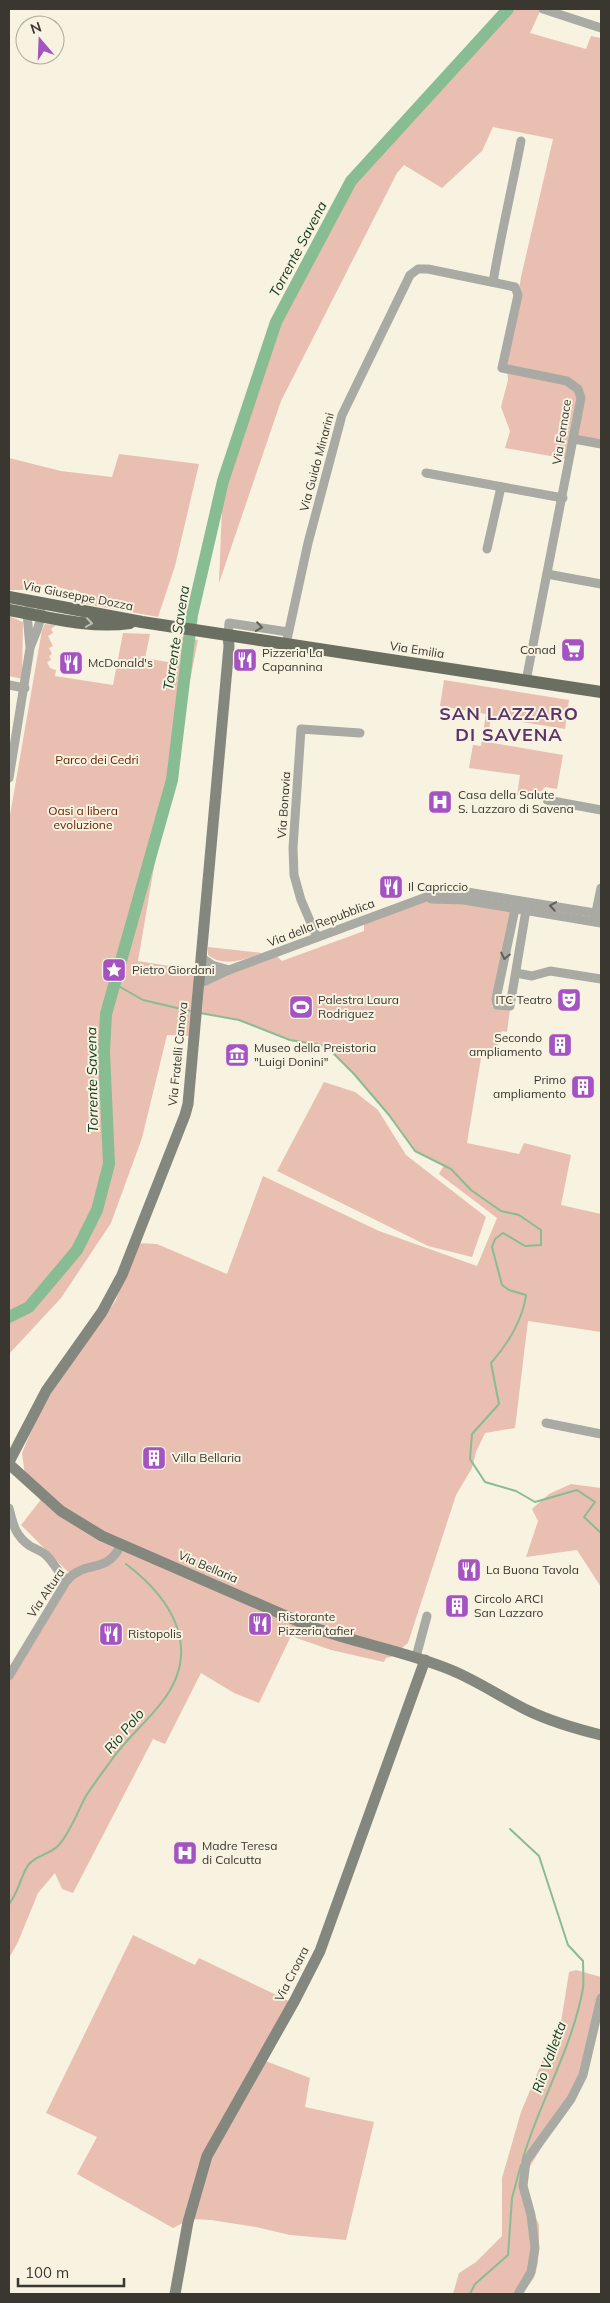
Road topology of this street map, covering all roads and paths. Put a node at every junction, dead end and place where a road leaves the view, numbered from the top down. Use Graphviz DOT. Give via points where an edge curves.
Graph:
graph roads {
  1 [pos="543,9"];
  2 [pos="601,28"];
  3 [pos="521,141"];
  4 [pos="414,270"];
  5 [pos="493,282"];
  6 [pos="574,439"];
  7 [pos="601,444"];
  8 [pos="426,473"];
  9 [pos="501,487"];
  10 [pos="563,498"];
  11 [pos="487,549"];
  12 [pos="548,574"];
  13 [pos="601,584"];
  14 [pos="9,596"];
  15 [pos="37,602"];
  16 [pos="9,610"];
  17 [pos="27,613"];
  18 [pos="41,616"];
  19 [pos="142,622"];
  20 [pos="189,629"];
  21 [pos="228,629"];
  22 [pos="287,638"];
  23 [pos="30,648"];
  24 [pos="526,681"];
  25 [pos="9,685"];
  26 [pos="25,688"];
  27 [pos="601,692"];
  28 [pos="360,733"];
  29 [pos="9,778"];
  30 [pos="547,800"];
  31 [pos="601,810"];
  32 [pos="601,888"];
  33 [pos="522,907"];
  34 [pos="598,918"];
  35 [pos="317,937"];
  36 [pos="202,958"];
  37 [pos="201,971"];
  38 [pos="225,971"];
  39 [pos="516,973"];
  40 [pos="601,980"];
  41 [pos="199,984"];
  42 [pos="546,1423"];
  43 [pos="601,1434"];
  44 [pos="9,1463"];
  45 [pos="9,1508"];
  46 [pos="121,1545"];
  47 [pos="68,1580"];
  48 [pos="427,1616"];
  49 [pos="420,1659"];
  50 [pos="9,1676"];
  51 [pos="601,1735"];
  52 [pos="601,1998"];
  53 [pos="175,2294"];
  54 [pos="518,2294"];
  1 -- 2 [label="street"];
  3 -- 5 [label="street"];
  4 -- 5 [label="street, Via Fornace" via="428,269"];
  4 -- 22 [label="street, Via Guido Minarini" via="342,415"];
  5 -- 6 [label="street, Via Fornace" via="515,287 518,295 502,368 567,381 578,389 582,402"];
  6 -- 7 [label="street"];
  6 -- 10 [label="street, Via Fornace"];
  8 -- 9 [label="street"];
  9 -- 10 [label="street"];
  9 -- 11 [label="street"];
  10 -- 12 [label="street, Via Fornace"];
  12 -- 13 [label="street"];
  12 -- 24 [label="street, Via Fornace"];
  14 -- 15 [label="main road, Via Giuseppe Dozza"];
  15 -- 17 [label="street" via="29,607"];
  15 -- 18 [label="street" via="42,607"];
  15 -- 19 [label="main road, Via Giuseppe Dozza"];
  16 -- 17 [label="main road, Via Giuseppe Dozza"];
  17 -- 18 [label="main road, Via Giuseppe Dozza"];
  17 -- 23 [label="street"];
  18 -- 19 [label="main road, Via Giuseppe Dozza, one-way" via="101,625"];
  18 -- 23 [label="street"];
  19 -- 20 [label="main road, Via Giuseppe Dozza"];
  20 -- 21 [label="main road, Via Emilia" via="210,632"];
  21 -- 22 [label="main road, Via Emilia"];
  21 -- 36 [label="street, Via Fratelli Canova"];
  22 -- 24 [label="main road, Via Emilia"];
  23 -- 26 [label="street"];
  24 -- 27 [label="main road, Via Emilia"];
  25 -- 26 [label="street"];
  26 -- 29 [label="street"];
  28 -- 35 [label="street, Via Bonavia" via="301,729 293,859 297,888"];
  30 -- 31 [label="street"];
  32 -- 34 [label="street"];
  33 -- 34 [label="street, Via della Repubblica"];
  33 -- 35 [label="street, Via della Repubblica" via="437,893"];
  33 -- 39 [label="street"];
  33 -- 39 [label="street, one-way" via="497,1005 510,1006"];
  35 -- 38 [label="street, Via della Repubblica"];
  36 -- 37 [label="street, Via Fratelli Canova"];
  36 -- 38 [label="street"];
  37 -- 38 [label="street, Via della Repubblica"];
  37 -- 41 [label="street, Via Fratelli Canova"];
  38 -- 41 [label="street, Via della Repubblica"];
  39 -- 40 [label="street" via="532,976 550,971"];
  41 -- 44 [label="street, Via Fratelli Canova" via="188,1104 182,1127 122,1275 102,1312 46,1391"];
  42 -- 43 [label="street"];
  44 -- 46 [label="street, Via Bellaria" via="61,1511"];
  45 -- 47 [label="street" via="19,1536 44,1554"];
  46 -- 47 [label="street, Via Altura" via="107,1563 81,1569"];
  46 -- 49 [label="street, Via Bellaria" via="340,1638"];
  47 -- 50 [label="street, Via Altura"];
  48 -- 49 [label="street"];
  49 -- 51 [label="street, Via Bellaria" via="462,1675 543,1717"];
  49 -- 53 [label="street, Via Croara" via="320,1951 207,2156 188,2222"];
  52 -- 54 [label="street" via="583,2075 571,2099 526,2161 522,2186 531,2215 535,2248 531,2272"];
}
